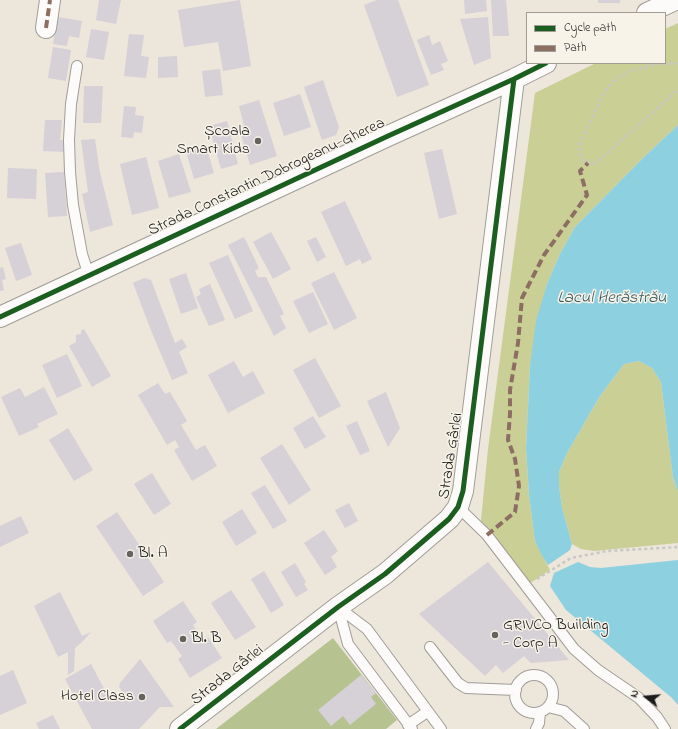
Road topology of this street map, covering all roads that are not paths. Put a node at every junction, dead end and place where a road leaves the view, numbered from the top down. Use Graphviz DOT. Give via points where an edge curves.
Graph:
graph roads {
  1 [pos="50,0"];
  2 [pos="655,0"];
  3 [pos="675,0"];
  4 [pos="640,12"];
  5 [pos="649,12"];
  6 [pos="46,28"];
  7 [pos="544,64"];
  8 [pos="77,66"];
  9 [pos="514,79"];
  10 [pos="89,276"];
  11 [pos="0,318"];
  12 [pos="458,507"];
  13 [pos="338,607"];
  14 [pos="430,647"];
  15 [pos="516,690"];
  16 [pos="544,709"];
  17 [pos="428,712"];
  18 [pos="410,727"];
  19 [pos="180,729"];
  20 [pos="441,729"];
  21 [pos="536,729"];
  22 [pos="584,729"];
  23 [pos="665,729"];
  1 -- 6 [label="street"];
  2 -- 4 [label="street"];
  3 -- 5 [label="street"];
  7 -- 9 [label="street, Strada Constantin Dobrogeanu-Gherea"];
  8 -- 10 [label="lane" via="71,104 70,172 73,205"];
  9 -- 10 [label="street, Strada Constantin Dobrogeanu-Gherea"];
  9 -- 12 [label="street, Strada Gârlei" via="463,491"];
  10 -- 11 [label="street, Strada Constantin Dobrogeanu-Gherea"];
  12 -- 13 [label="street, Strada Gârlei" via="449,518 385,574"];
  12 -- 23 [label="lane, Strada Gârlei" via="487,535 574,650 639,698"];
  13 -- 17 [label="lane" via="367,629"];
  13 -- 18 [label="lane" via="348,644"];
  13 -- 19 [label="street, Strada Gârlei"];
  14 -- 15 [label="lane" via="458,683 466,688"];
  15 -- 16 [label="lane" via="516,697 522,708 534,712"];
  15 -- 16 [label="lane" via="521,680 526,677 543,677 553,690 552,702"];
  16 -- 21 [label="lane"];
  16 -- 22 [label="lane" via="564,711"];
  17 -- 18 [label="lane"];
  17 -- 20 [label="lane"];
}
